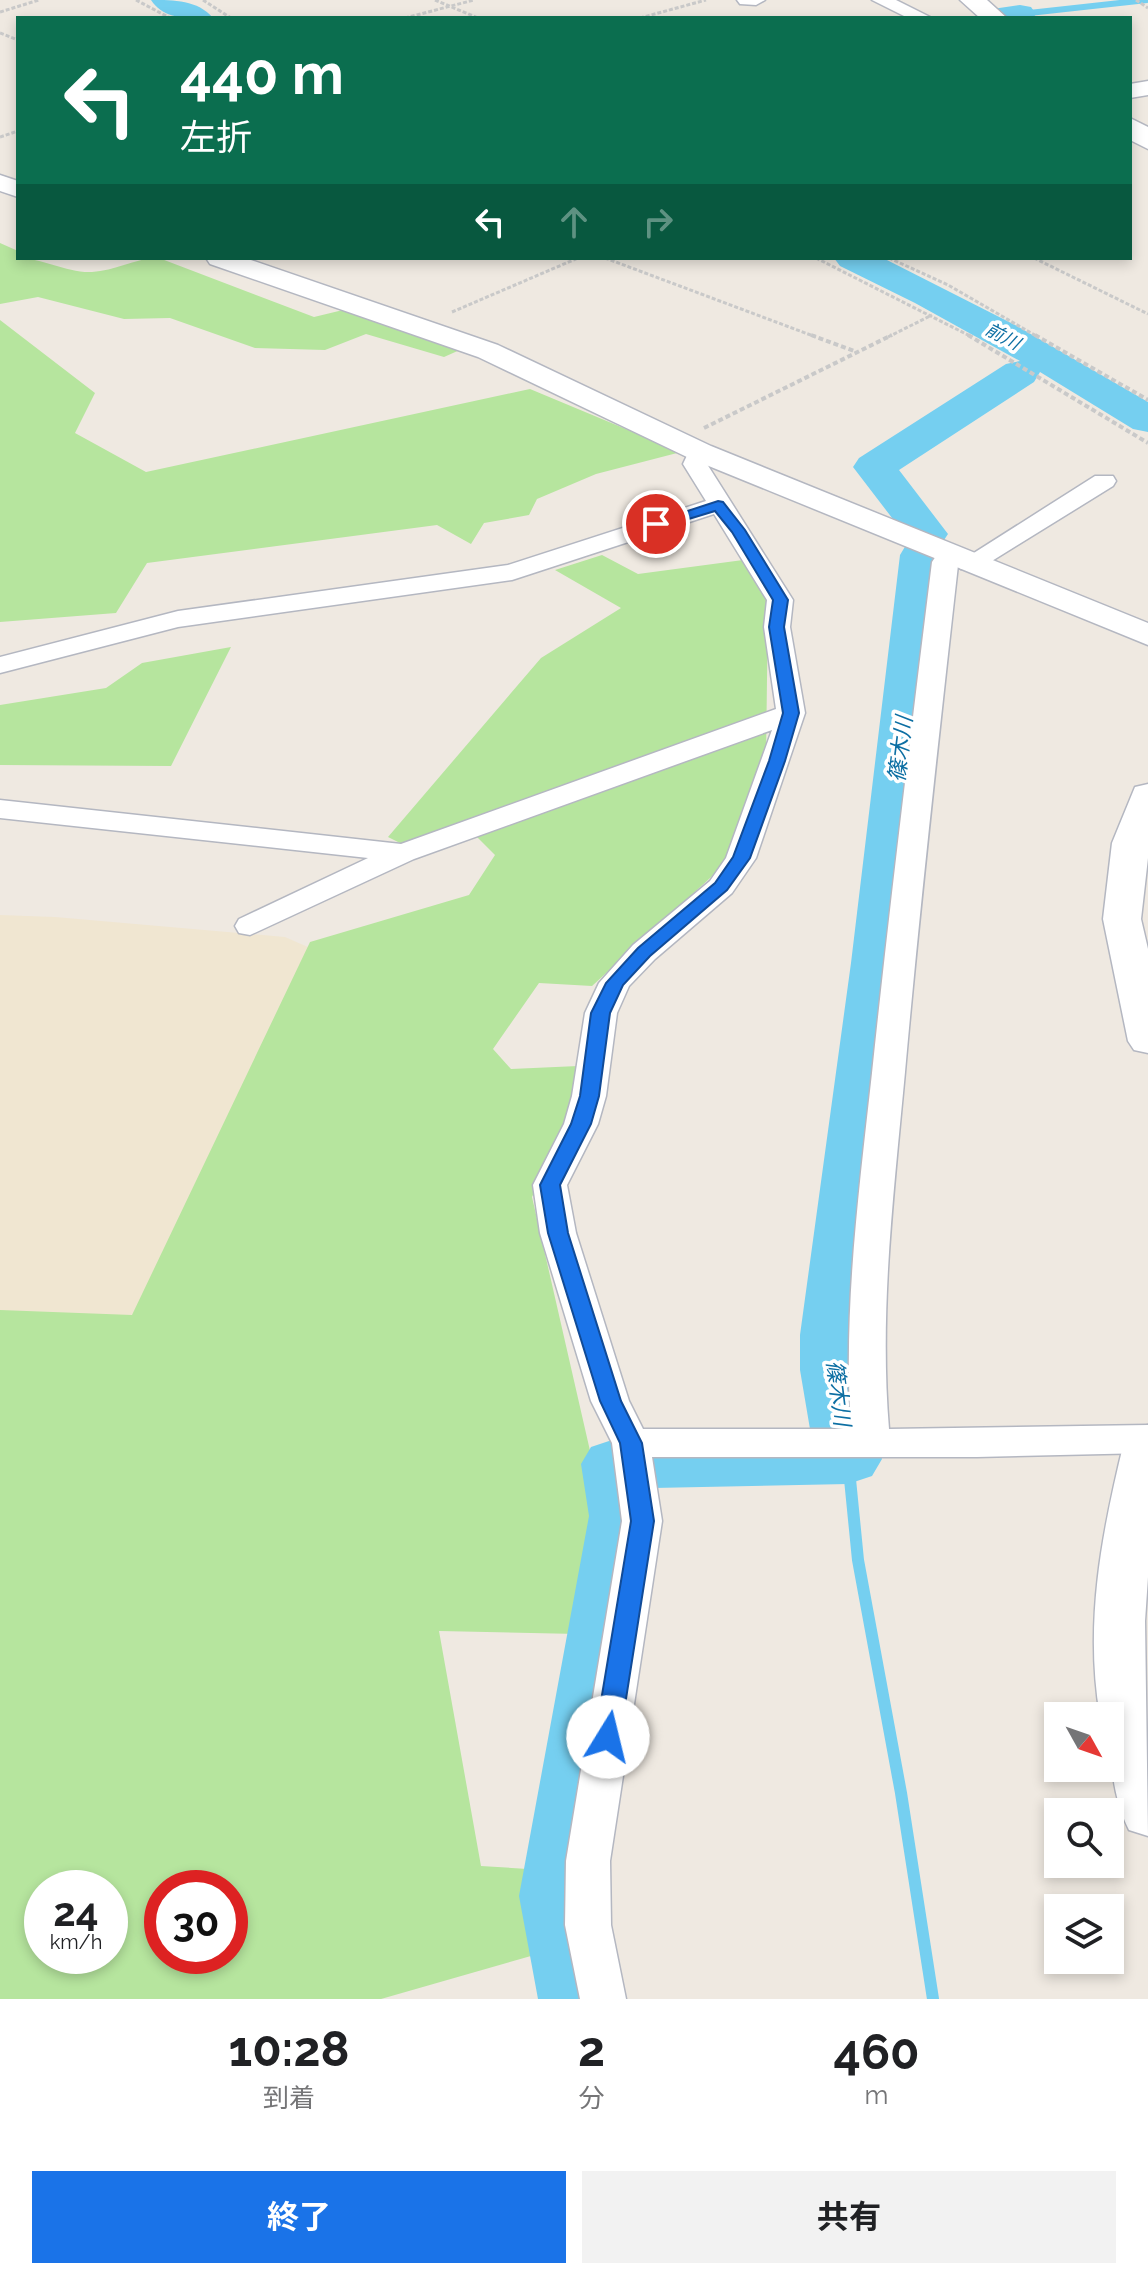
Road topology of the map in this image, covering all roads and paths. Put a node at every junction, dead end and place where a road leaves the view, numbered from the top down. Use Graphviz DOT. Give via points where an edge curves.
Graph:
graph roads {
  1 [pos="39,0"];
  2 [pos="136,0"];
  3 [pos="203,0"];
  4 [pos="435,0"];
  5 [pos="474,0"];
  6 [pos="706,0"];
  7 [pos="746,0"];
  8 [pos="756,0"];
  9 [pos="881,0"];
  10 [pos="972,0"];
  11 [pos="1136,0"];
  12 [pos="450,6"];
  13 [pos="1148,8"];
  14 [pos="0,12"];
  15 [pos="166,16"];
  16 [pos="228,16"];
  17 [pos="412,16"];
  18 [pos="473,16"];
  19 [pos="647,16"];
  20 [pos="918,16"];
  21 [pos="992,16"];
  22 [pos="1132,128"];
  23 [pos="1148,141"];
  24 [pos="225,260"];
  25 [pos="573,260"];
  26 [pos="610,260"];
  27 [pos="820,260"];
  28 [pos="893,260"];
  29 [pos="1038,260"];
  30 [pos="1148,314"];
  31 [pos="933,315"];
  32 [pos="417,326"];
  33 [pos="855,351"];
  34 [pos="1148,400"];
  35 [pos="1148,443"];
  36 [pos="689,446"];
  37 [pos="1104,481"];
  38 [pos="718,505"];
  39 [pos="959,559"];
  40 [pos="1148,635"];
  41 [pos="0,665"];
  42 [pos="791,713"];
  43 [pos="1148,795"];
  44 [pos="0,809"];
  45 [pos="403,853"];
  46 [pos="250,926"];
  47 [pos="1148,1041"];
  48 [pos="1148,1440"];
  49 [pos="871,1441"];
  50 [pos="631,1443"];
  51 [pos="1148,1814"];
  52 [pos="603,1999"];
  1 -- 14 [label="path"];
  2 -- 15 [label="path"];
  3 -- 16 [label="path"];
  4 -- 12 [label="path"];
  5 -- 12 [label="path"];
  6 -- 19 [label="path"];
  7 -- 8 [label="street"];
  9 -- 20 [label="street"];
  10 -- 21 [label="main road"];
  11 -- 13 [label="path"];
  12 -- 17 [label="path"];
  12 -- 18 [label="path"];
  22 -- 23 [label="main road"];
  24 -- 32 [label="street"];
  25 -- 32 [label="path"];
  26 -- 33 [label="path"];
  27 -- 31 [label="path"];
  28 -- 34 [label="path" via="948,285"];
  29 -- 30 [label="path"];
  31 -- 33 [label="path"];
  31 -- 35 [label="path"];
  32 -- 36 [label="street" via="488,351"];
  33 -- 36 [label="path"];
  36 -- 38 [label="street"];
  36 -- 39 [label="street"];
  37 -- 39 [label="street"];
  38 -- 41 [label="street" via="512,572 178,619"];
  38 -- 42 [label="street" via="780,600 777,627"];
  39 -- 40 [label="street"];
  39 -- 49 [label="street" via="943,575 874,1217 865,1362"];
  42 -- 45 [label="street"];
  42 -- 50 [label="street" via="741,858 721,887 615,983 601,1013 581,1124 550,1185 558,1233 610,1401"];
  43 -- 47 [label="street" via="1131,843 1122,919"];
  44 -- 45 [label="street"];
  45 -- 46 [label="street"];
  48 -- 49 [label="street"];
  48 -- 51 [label="street" via="1119,1621 1121,1681"];
  49 -- 50 [label="street"];
  50 -- 52 [label="street" via="642,1521 588,1861 588,1925"];
}
